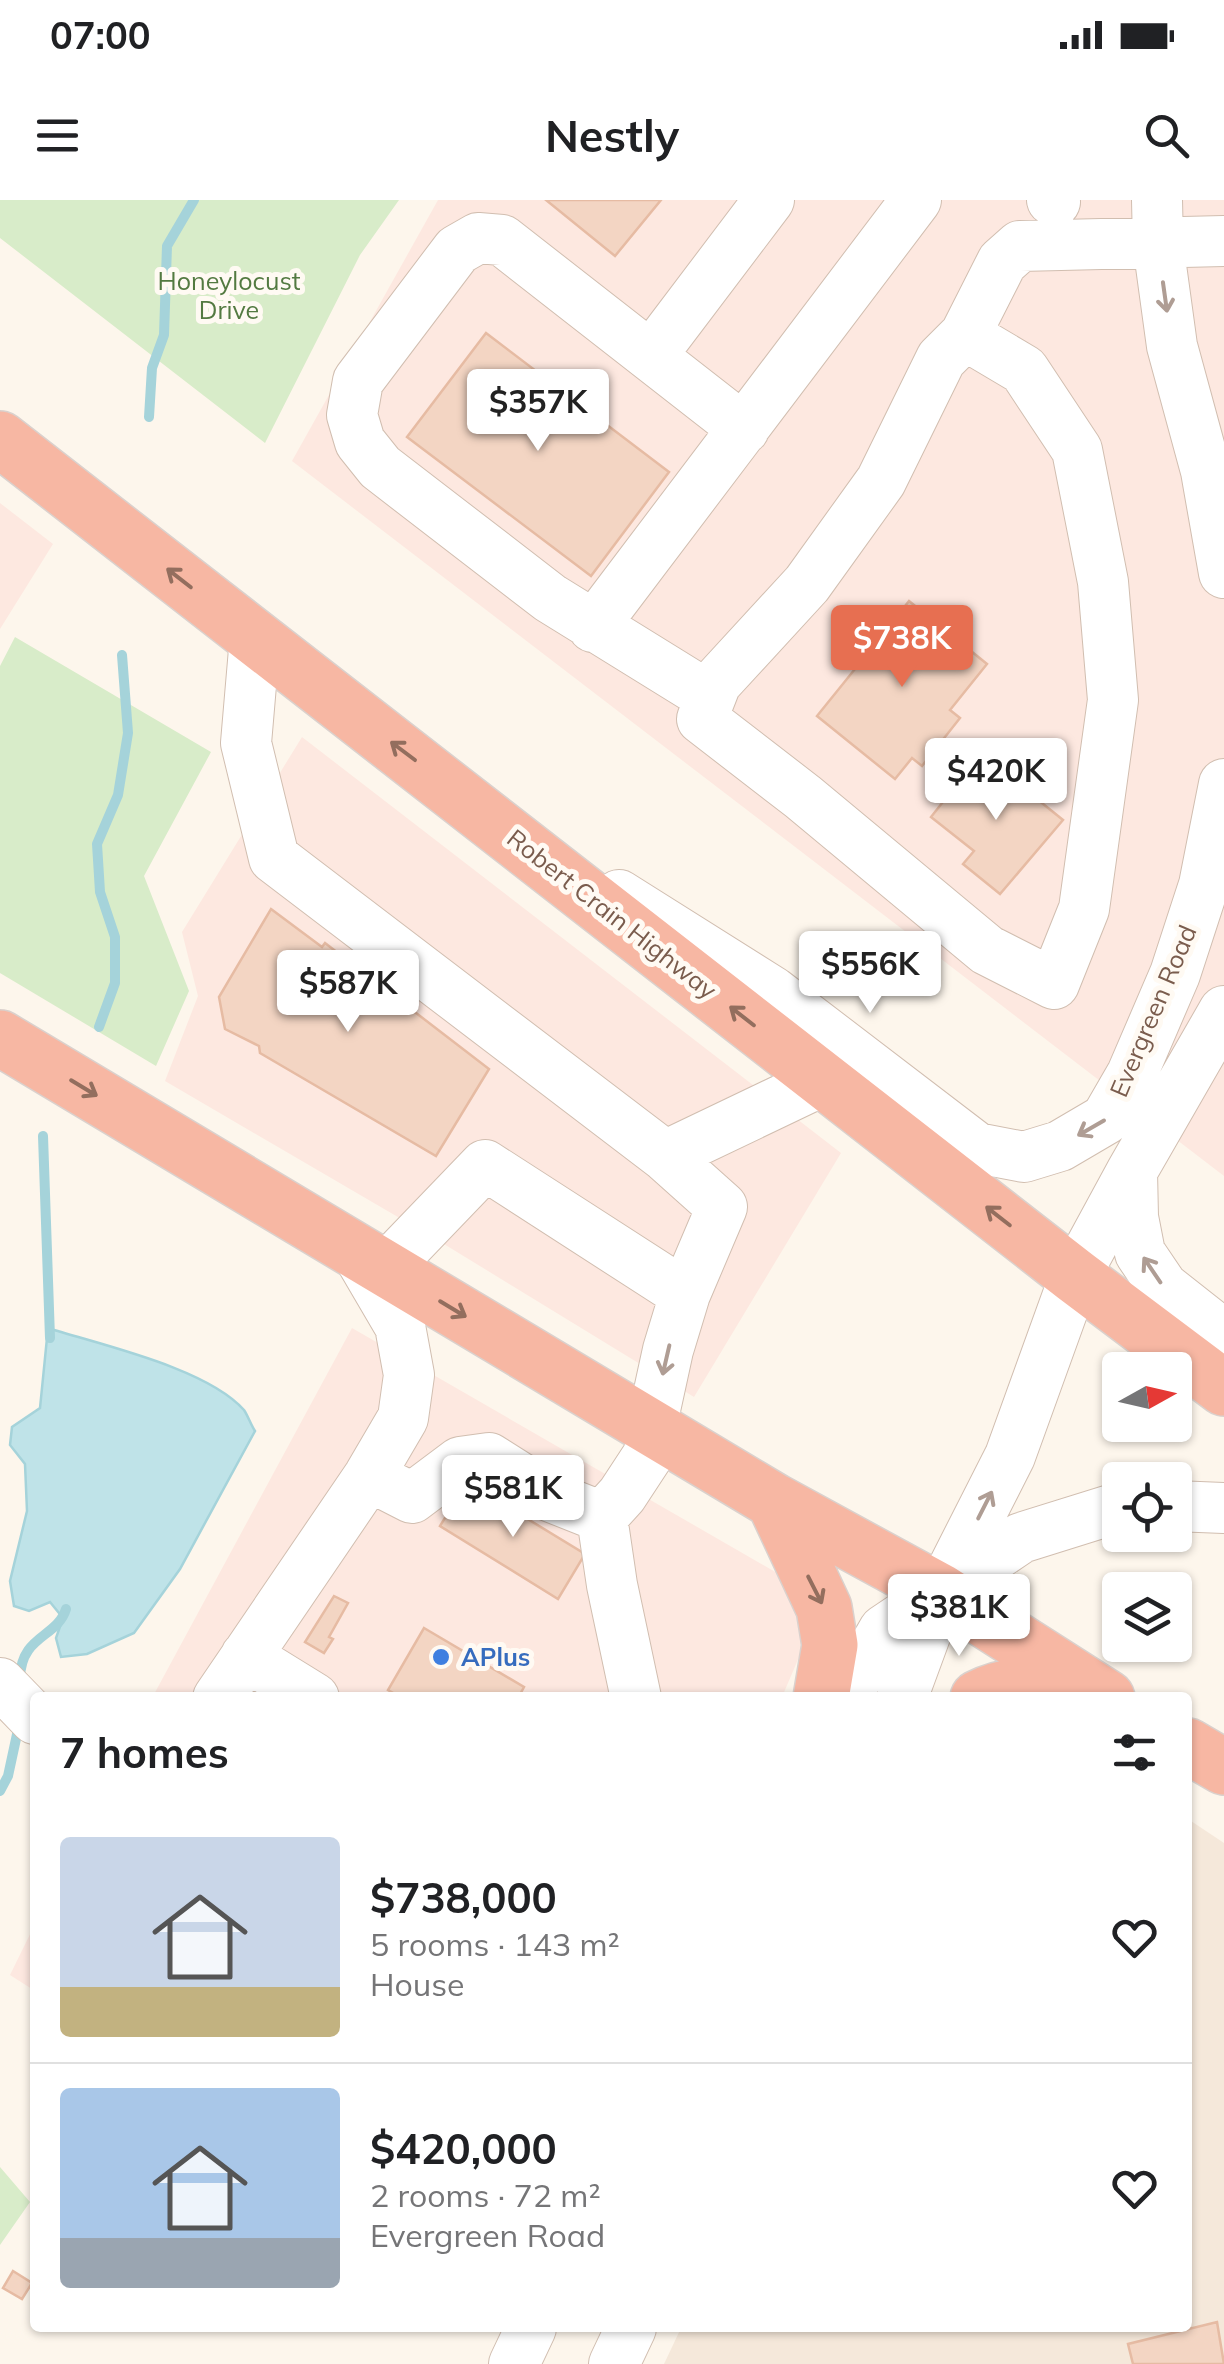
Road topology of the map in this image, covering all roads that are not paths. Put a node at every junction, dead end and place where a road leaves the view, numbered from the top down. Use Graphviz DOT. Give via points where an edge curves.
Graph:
graph roads {
  1 [pos="769,200"];
  2 [pos="916,200"];
  3 [pos="1052,211"];
  4 [pos="1157,222"];
  5 [pos="1224,241"];
  6 [pos="964,335"];
  7 [pos="651,356"];
  8 [pos="744,428"];
  9 [pos="0,439"];
  10 [pos="1224,572"];
  11 [pos="594,628"];
  12 [pos="256,638"];
  13 [pos="710,697"];
  14 [pos="1224,784"];
  15 [pos="447,785"];
  16 [pos="1214,888"];
  17 [pos="1224,1011"];
  18 [pos="0,1038"];
  19 [pos="824,1080"];
  20 [pos="665,1156"];
  21 [pos="1132,1171"];
  22 [pos="370,1260"];
  23 [pos="1074,1276"];
  24 [pos="685,1294"];
  25 [pos="1224,1335"];
  26 [pos="1224,1388"];
  27 [pos="656,1431"];
  28 [pos="368,1476"];
  29 [pos="774,1501"];
  30 [pos="1192,1507"];
  31 [pos="1224,1508"];
  32 [pos="1102,1513"];
  33 [pos="602,1518"];
  34 [pos="941,1592"];
  35 [pos="246,1656"];
  36 [pos="0,1683"];
  37 [pos="222,1692"];
  38 [pos="304,1692"];
  39 [pos="635,1692"];
  40 [pos="822,1692"];
  41 [pos="848,1692"];
  42 [pos="904,1692"];
  43 [pos="990,1692"];
  44 [pos="1080,1692"];
  45 [pos="1098,1692"];
  46 [pos="30,1714"];
  47 [pos="1192,1727"];
  48 [pos="1224,1739"];
  49 [pos="1192,1748"];
  50 [pos="1224,1767"];
  51 [pos="529,2332"];
  52 [pos="629,2332"];
  53 [pos="514,2364"];
  54 [pos="614,2364"];
  1 -- 7 [label="street"];
  2 -- 8 [label="street"];
  3 -- 4 [label="street"];
  3 -- 6 [label="street" via="1002,262"];
  4 -- 5 [label="street"];
  4 -- 10 [label="street, one-way" via="1172,346 1206,471"];
  6 -- 13 [label="street" via="941,359 881,481 807,584"];
  6 -- 13 [label="street" via="1024,370 1078,450 1103,582 1112,700 1084,910 1054,984 987,950 702,719"];
  7 -- 8 [label="street"];
  7 -- 11 [label="street" via="502,240 478,238 457,250 358,380 352,415 360,442 380,467"];
  8 -- 11 [label="street"];
  12 -- 9 [label="highway, Robert Crain Highway, one-way"];
  11 -- 13 [label="street"];
  15 -- 12 [label="highway, Robert Crain Highway, one-way"];
  12 -- 20 [label="street" via="246,743 274,858"];
  14 -- 16 [label="street, Evergreen Road"];
  16 -- 15 [label="street, Evergreen Road, one-way" via="1106,1119 1060,1146 1024,1157 977,1148 773,992"];
  19 -- 15 [label="highway, Robert Crain Highway, one-way"];
  17 -- 21 [label="street, Evergreen Road"];
  18 -- 22 [label="highway, one-way"];
  19 -- 20 [label="street"];
  23 -- 19 [label="highway, Robert Crain Highway, one-way"];
  20 -- 24 [label="street" via="722,1207"];
  21 -- 23 [label="street, Evergreen Road"];
  25 -- 21 [label="street, one-way" via="1163,1287 1140,1252"];
  22 -- 24 [label="street" via="485,1165"];
  22 -- 27 [label="highway, one-way"];
  22 -- 28 [label="street" via="400,1326 409,1375 403,1418"];
  23 -- 26 [label="highway, Robert Crain Highway"];
  34 -- 23 [label="street, Evergreen Road, one-way" via="1010,1456"];
  24 -- 27 [label="street, one-way" via="668,1350"];
  27 -- 29 [label="highway"];
  27 -- 33 [label="street"];
  28 -- 33 [label="street" via="412,1498 460,1462 488,1458 549,1496"];
  28 -- 35 [label="street"];
  29 -- 34 [label="highway"];
  29 -- 40 [label="highway, one-way" via="824,1608 830,1645"];
  30 -- 31 [label="street"];
  32 -- 34 [label="street" via="1022,1538"];
  33 -- 39 [label="street"];
  34 -- 41 [label="street" via="884,1630"];
  34 -- 42 [label="street, Evergreen Road"];
  34 -- 45 [label="highway"];
  35 -- 37 [label="street"];
  35 -- 38 [label="street"];
  36 -- 46 [label="street"];
  43 -- 44 [label="highway" via="1034,1683"];
  47 -- 48 [label="highway"];
  49 -- 50 [label="highway"];
  51 -- 53 [label="street"];
  52 -- 54 [label="street"];
}
